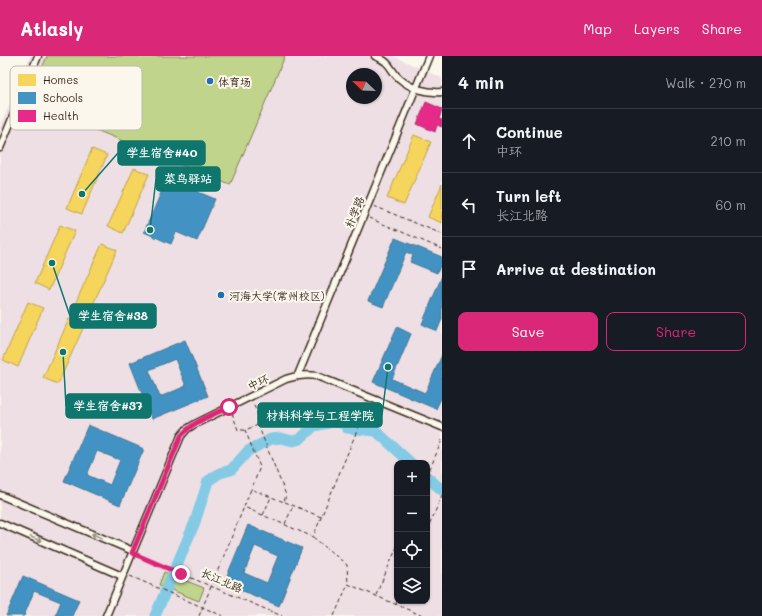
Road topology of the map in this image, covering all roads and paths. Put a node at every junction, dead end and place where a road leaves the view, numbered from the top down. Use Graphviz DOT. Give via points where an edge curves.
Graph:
graph roads {
  1 [pos="38,56"];
  2 [pos="375,56"];
  3 [pos="430,56"];
  4 [pos="34,66"];
  5 [pos="416,88"];
  6 [pos="442,92"];
  7 [pos="10,124"];
  8 [pos="0,148"];
  9 [pos="368,204"];
  10 [pos="363,216"];
  11 [pos="442,234"];
  12 [pos="442,249"];
  13 [pos="298,375"];
  14 [pos="250,397"];
  15 [pos="370,398"];
  16 [pos="229,407"];
  17 [pos="258,425"];
  18 [pos="442,427"];
  19 [pos="245,430"];
  20 [pos="442,440"];
  21 [pos="430,468"];
  22 [pos="251,489"];
  23 [pos="442,495"];
  24 [pos="0,496"];
  25 [pos="271,497"];
  26 [pos="284,502"];
  27 [pos="293,506"];
  28 [pos="244,507"];
  29 [pos="263,515"];
  30 [pos="321,517"];
  31 [pos="0,523"];
  32 [pos="430,524"];
  33 [pos="285,525"];
  34 [pos="313,537"];
  35 [pos="133,552"];
  36 [pos="394,554"];
  37 [pos="123,575"];
  38 [pos="348,584"];
  39 [pos="211,587"];
  40 [pos="376,596"];
  41 [pos="396,606"];
  42 [pos="203,607"];
  43 [pos="106,616"];
  44 [pos="199,616"];
  45 [pos="223,616"];
  46 [pos="282,616"];
  47 [pos="334,616"];
  48 [pos="423,616"];
  1 -- 4 [label="lane"];
  2 -- 5 [label="lane" via="390,64 399,79"];
  3 -- 5 [label="lane, 朴学路"];
  5 -- 6 [label="lane" via="432,93"];
  5 -- 9 [label="lane, 朴学路"];
  7 -- 8 [label="lane"];
  9 -- 10 [label="lane, 朴学路"];
  9 -- 11 [label="path"];
  10 -- 12 [label="path"];
  10 -- 13 [label="lane, 朴学路"];
  13 -- 14 [label="lane, 中环"];
  13 -- 15 [label="lane, 中环" via="318,376"];
  14 -- 16 [label="lane, 中环"];
  14 -- 17 [label="path" via="260,420"];
  15 -- 18 [label="lane, 中环"];
  15 -- 30 [label="path"];
  16 -- 19 [label="path" via="238,430"];
  16 -- 35 [label="lane, 中环" via="195,424 181,436"];
  17 -- 19 [label="path"];
  17 -- 26 [label="path" via="286,495"];
  19 -- 22 [label="path" via="260,467"];
  20 -- 21 [label="path"];
  22 -- 25 [label="path"];
  22 -- 28 [label="path"];
  23 -- 32 [label="path"];
  35 -- 24 [label="lane, one-way"];
  25 -- 26 [label="path"];
  25 -- 29 [label="path"];
  26 -- 27 [label="path"];
  27 -- 30 [label="path"];
  27 -- 33 [label="path"];
  28 -- 29 [label="path"];
  28 -- 39 [label="path"];
  29 -- 33 [label="path"];
  30 -- 34 [label="path"];
  31 -- 37 [label="lane, one-way"];
  33 -- 34 [label="path"];
  34 -- 38 [label="path" via="347,565"];
  35 -- 37 [label="lane, 中环"];
  35 -- 39 [label="path, 长江北路"];
  36 -- 40 [label="path"];
  37 -- 42 [label="path"];
  37 -- 43 [label="lane, 中环"];
  38 -- 40 [label="path"];
  38 -- 47 [label="path"];
  39 -- 42 [label="path"];
  39 -- 46 [label="path, 长江北路"];
  40 -- 41 [label="path"];
  41 -- 48 [label="path"];
  42 -- 44 [label="path"];
  42 -- 45 [label="path"];
}
